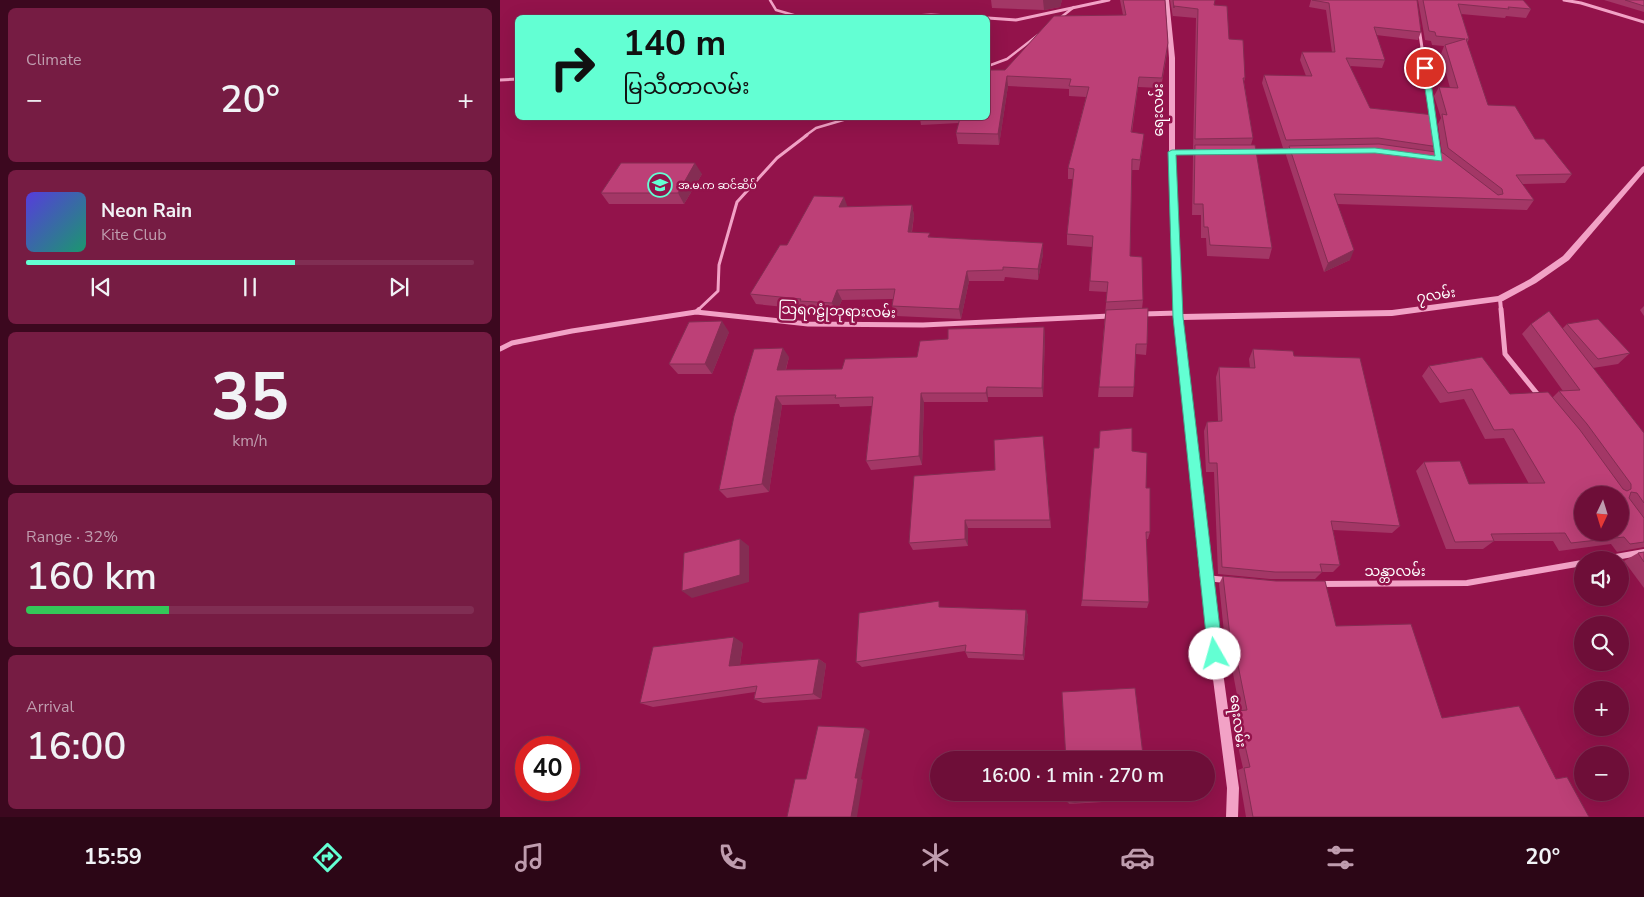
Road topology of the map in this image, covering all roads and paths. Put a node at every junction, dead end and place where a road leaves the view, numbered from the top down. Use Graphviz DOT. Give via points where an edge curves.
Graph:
graph roads {
  1 [pos="770,0"];
  2 [pos="1109,0"];
  3 [pos="1167,0"];
  4 [pos="1564,0"];
  5 [pos="1585,0"];
  6 [pos="1581,3"];
  7 [pos="1076,6"];
  8 [pos="794,15"];
  9 [pos="900,15"];
  10 [pos="953,15"];
  11 [pos="990,18"];
  12 [pos="1644,22"];
  13 [pos="1053,24"];
  14 [pos="1418,25"];
  15 [pos="1045,30"];
  16 [pos="990,65"];
  17 [pos="515,79"];
  18 [pos="500,80"];
  19 [pos="843,120"];
  20 [pos="1434,122"];
  21 [pos="1298,151"];
  22 [pos="1172,152"];
  23 [pos="1201,152"];
  24 [pos="1249,152"];
  25 [pos="1644,168"];
  26 [pos="1500,299"];
  27 [pos="696,312"];
  28 [pos="1139,314"];
  29 [pos="1119,315"];
  30 [pos="1178,315"];
  31 [pos="500,349"];
  32 [pos="1542,399"];
  33 [pos="1644,552"];
  34 [pos="1629,555"];
  35 [pos="1574,564"];
  36 [pos="1206,578"];
  37 [pos="1233,581"];
  38 [pos="1309,584"];
  39 [pos="1232,817"];
  1 -- 8 [label="lane" via="776,10"];
  2 -- 7 [label="street"];
  3 -- 22 [label="street, ရေးလမ်း" via="1172,58"];
  4 -- 6 [label="street"];
  5 -- 6 [label="street"];
  6 -- 12 [label="street"];
  7 -- 11 [label="street" via="1016,20"];
  7 -- 13 [label="lane"];
  9 -- 10 [label="street"];
  14 -- 20 [label="street"];
  15 -- 16 [label="lane" via="1007,59"];
  17 -- 18 [label="street"];
  19 -- 27 [label="lane" via="816,128 776,158 737,202 719,265 718,292"];
  21 -- 24 [label="street"];
  22 -- 23 [label="street"];
  22 -- 30 [label="street, ရေးလမ်း"];
  25 -- 26 [label="street, ၇လမ်း" via="1566,258"];
  26 -- 30 [label="street, ၇လမ်း" via="1392,313"];
  26 -- 32 [label="street" via="1504,354"];
  27 -- 29 [label="street, သြရဂဠုံဘုရားလမ်း" via="808,324 922,325"];
  27 -- 31 [label="street, သြရဂဠုံဘုရားလမ်း" via="564,333 512,343"];
  28 -- 30 [label="street"];
  30 -- 36 [label="street, ရေးလမ်း"];
  33 -- 34 [label="street"];
  35 -- 38 [label="street, သန္တာလမ်း" via="1466,583"];
  36 -- 37 [label="street"];
  36 -- 39 [label="street, ရေးလမ်း" via="1233,788"];
}
